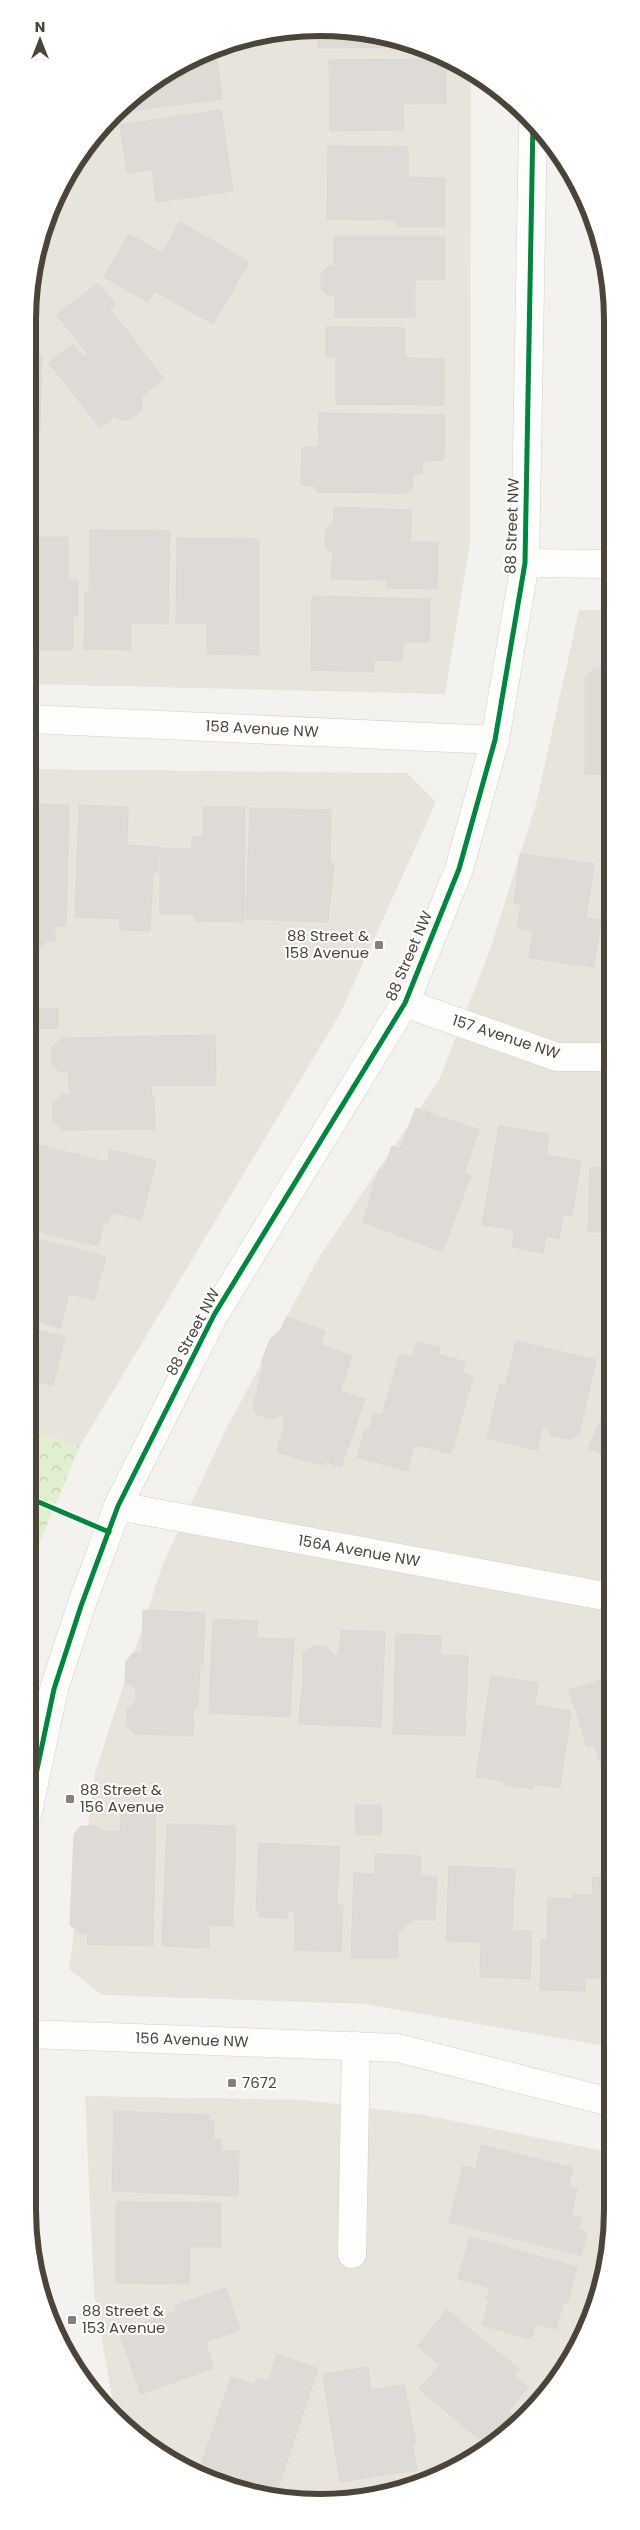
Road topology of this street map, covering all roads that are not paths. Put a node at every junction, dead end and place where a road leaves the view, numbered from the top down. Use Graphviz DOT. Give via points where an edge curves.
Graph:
graph roads {
  1 [pos="533,133"];
  2 [pos="525,563"];
  3 [pos="604,564"];
  4 [pos="36,719"];
  5 [pos="495,740"];
  6 [pos="405,1003"];
  7 [pos="604,1057"];
  8 [pos="118,1506"];
  9 [pos="599,1595"];
  10 [pos="36,1774"];
  11 [pos="36,2034"];
  12 [pos="356,2046"];
  13 [pos="604,2100"];
  14 [pos="352,2254"];
  1 -- 2 [label="street, 88 Street NW"];
  2 -- 3 [label="street"];
  2 -- 5 [label="street, 88 Street NW"];
  4 -- 5 [label="street, 158 Avenue NW"];
  5 -- 6 [label="street, 88 Street NW" via="458,869"];
  6 -- 7 [label="street, 157 Avenue NW" via="557,1057"];
  6 -- 8 [label="street, 88 Street NW" via="214,1314"];
  8 -- 9 [label="street, 156A Avenue NW"];
  8 -- 10 [label="street, 88 Street NW" via="54,1689"];
  11 -- 12 [label="street, 156 Avenue NW"];
  12 -- 13 [label="street, 156 Avenue NW" via="398,2048"];
  12 -- 14 [label="street"];
}
